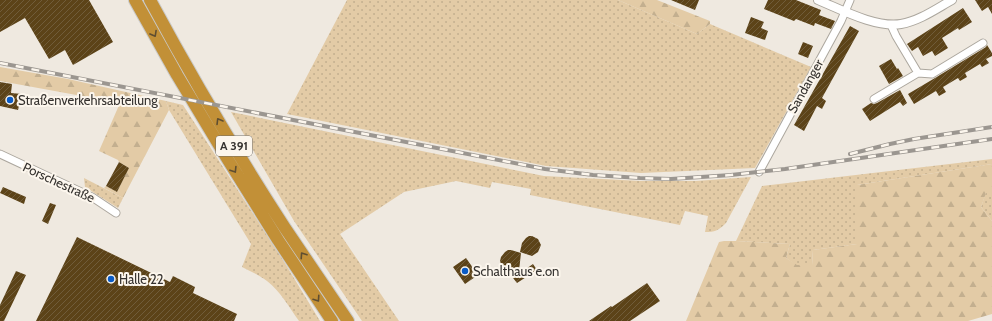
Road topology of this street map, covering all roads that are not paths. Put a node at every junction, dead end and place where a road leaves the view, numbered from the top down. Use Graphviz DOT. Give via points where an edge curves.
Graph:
graph roads {
  1 [pos="135,0"];
  2 [pos="150,0"];
  3 [pos="818,0"];
  4 [pos="850,0"];
  5 [pos="952,0"];
  6 [pos="845,11"];
  7 [pos="891,25"];
  8 [pos="983,43"];
  9 [pos="918,73"];
  10 [pos="874,99"];
  11 [pos="0,154"];
  12 [pos="759,172"];
  13 [pos="116,213"];
  14 [pos="332,321"];
  15 [pos="348,321"];
  1 -- 14 [label="highway, A 391, one-way" via="176,75 228,160"];
  15 -- 2 [label="highway, A 391, one-way" via="285,228 235,147"];
  3 -- 6 [label="street"];
  4 -- 6 [label="street, Sandanger"];
  5 -- 7 [label="street" via="918,19"];
  6 -- 7 [label="street"];
  6 -- 12 [label="street, Sandanger"];
  7 -- 9 [label="street"];
  8 -- 9 [label="street" via="932,74"];
  9 -- 10 [label="street"];
  11 -- 13 [label="street, Porschestraße" via="92,197"];
}
